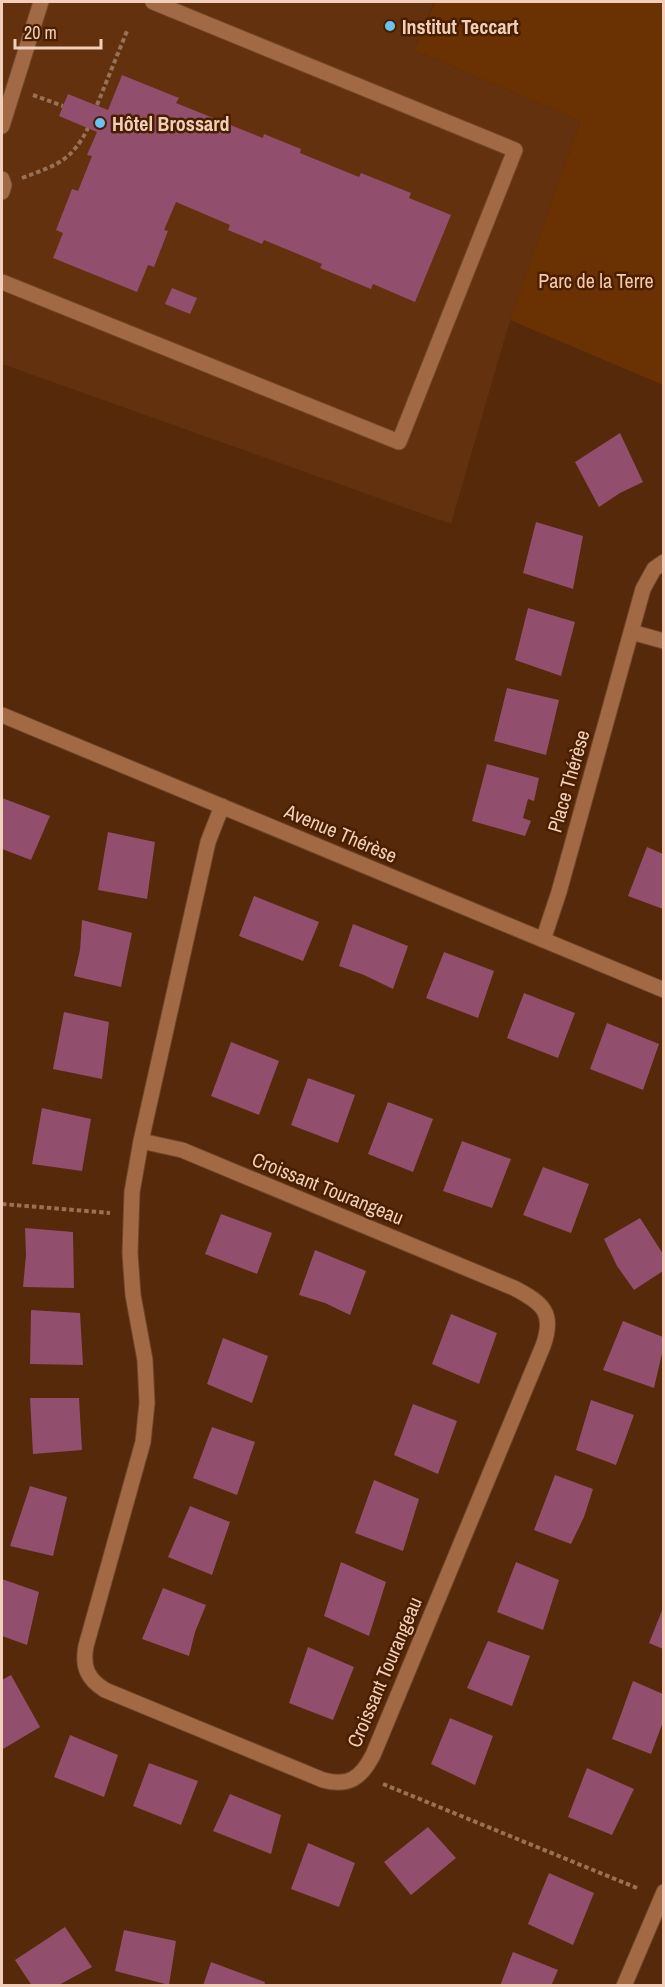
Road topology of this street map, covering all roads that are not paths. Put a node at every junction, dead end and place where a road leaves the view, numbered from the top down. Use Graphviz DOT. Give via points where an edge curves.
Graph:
graph roads {
  1 [pos="41,2"];
  2 [pos="153,2"];
  3 [pos="2,126"];
  4 [pos="2,179"];
  5 [pos="2,192"];
  6 [pos="2,282"];
  7 [pos="663,562"];
  8 [pos="631,632"];
  9 [pos="663,641"];
  10 [pos="2,715"];
  11 [pos="222,806"];
  12 [pos="543,940"];
  13 [pos="663,990"];
  14 [pos="141,1141"];
  15 [pos="663,1892"];
  16 [pos="624,1986"];
  1 -- 3 [label="street"];
  2 -- 6 [label="street" via="515,150 399,442"];
  4 -- 5 [label="street"];
  7 -- 8 [label="street, Place Thérèse" via="648,579"];
  8 -- 9 [label="street"];
  8 -- 12 [label="street, Place Thérèse"];
  10 -- 11 [label="street, Avenue Thérèse"];
  11 -- 12 [label="street, Avenue Thérèse"];
  11 -- 14 [label="street, Croissant Tourangeau" via="208,842"];
  12 -- 13 [label="street, Avenue Thérèse"];
  14 -- 14 [label="street, Croissant Tourangeau" via="182,1150 514,1288 541,1304 546,1312 548,1324 543,1346 373,1755 359,1775 350,1780 322,1780 268,1758 105,1690 86,1671 86,1646 146,1423 145,1360 130,1274 131,1203"];
  15 -- 16 [label="street"];
}
